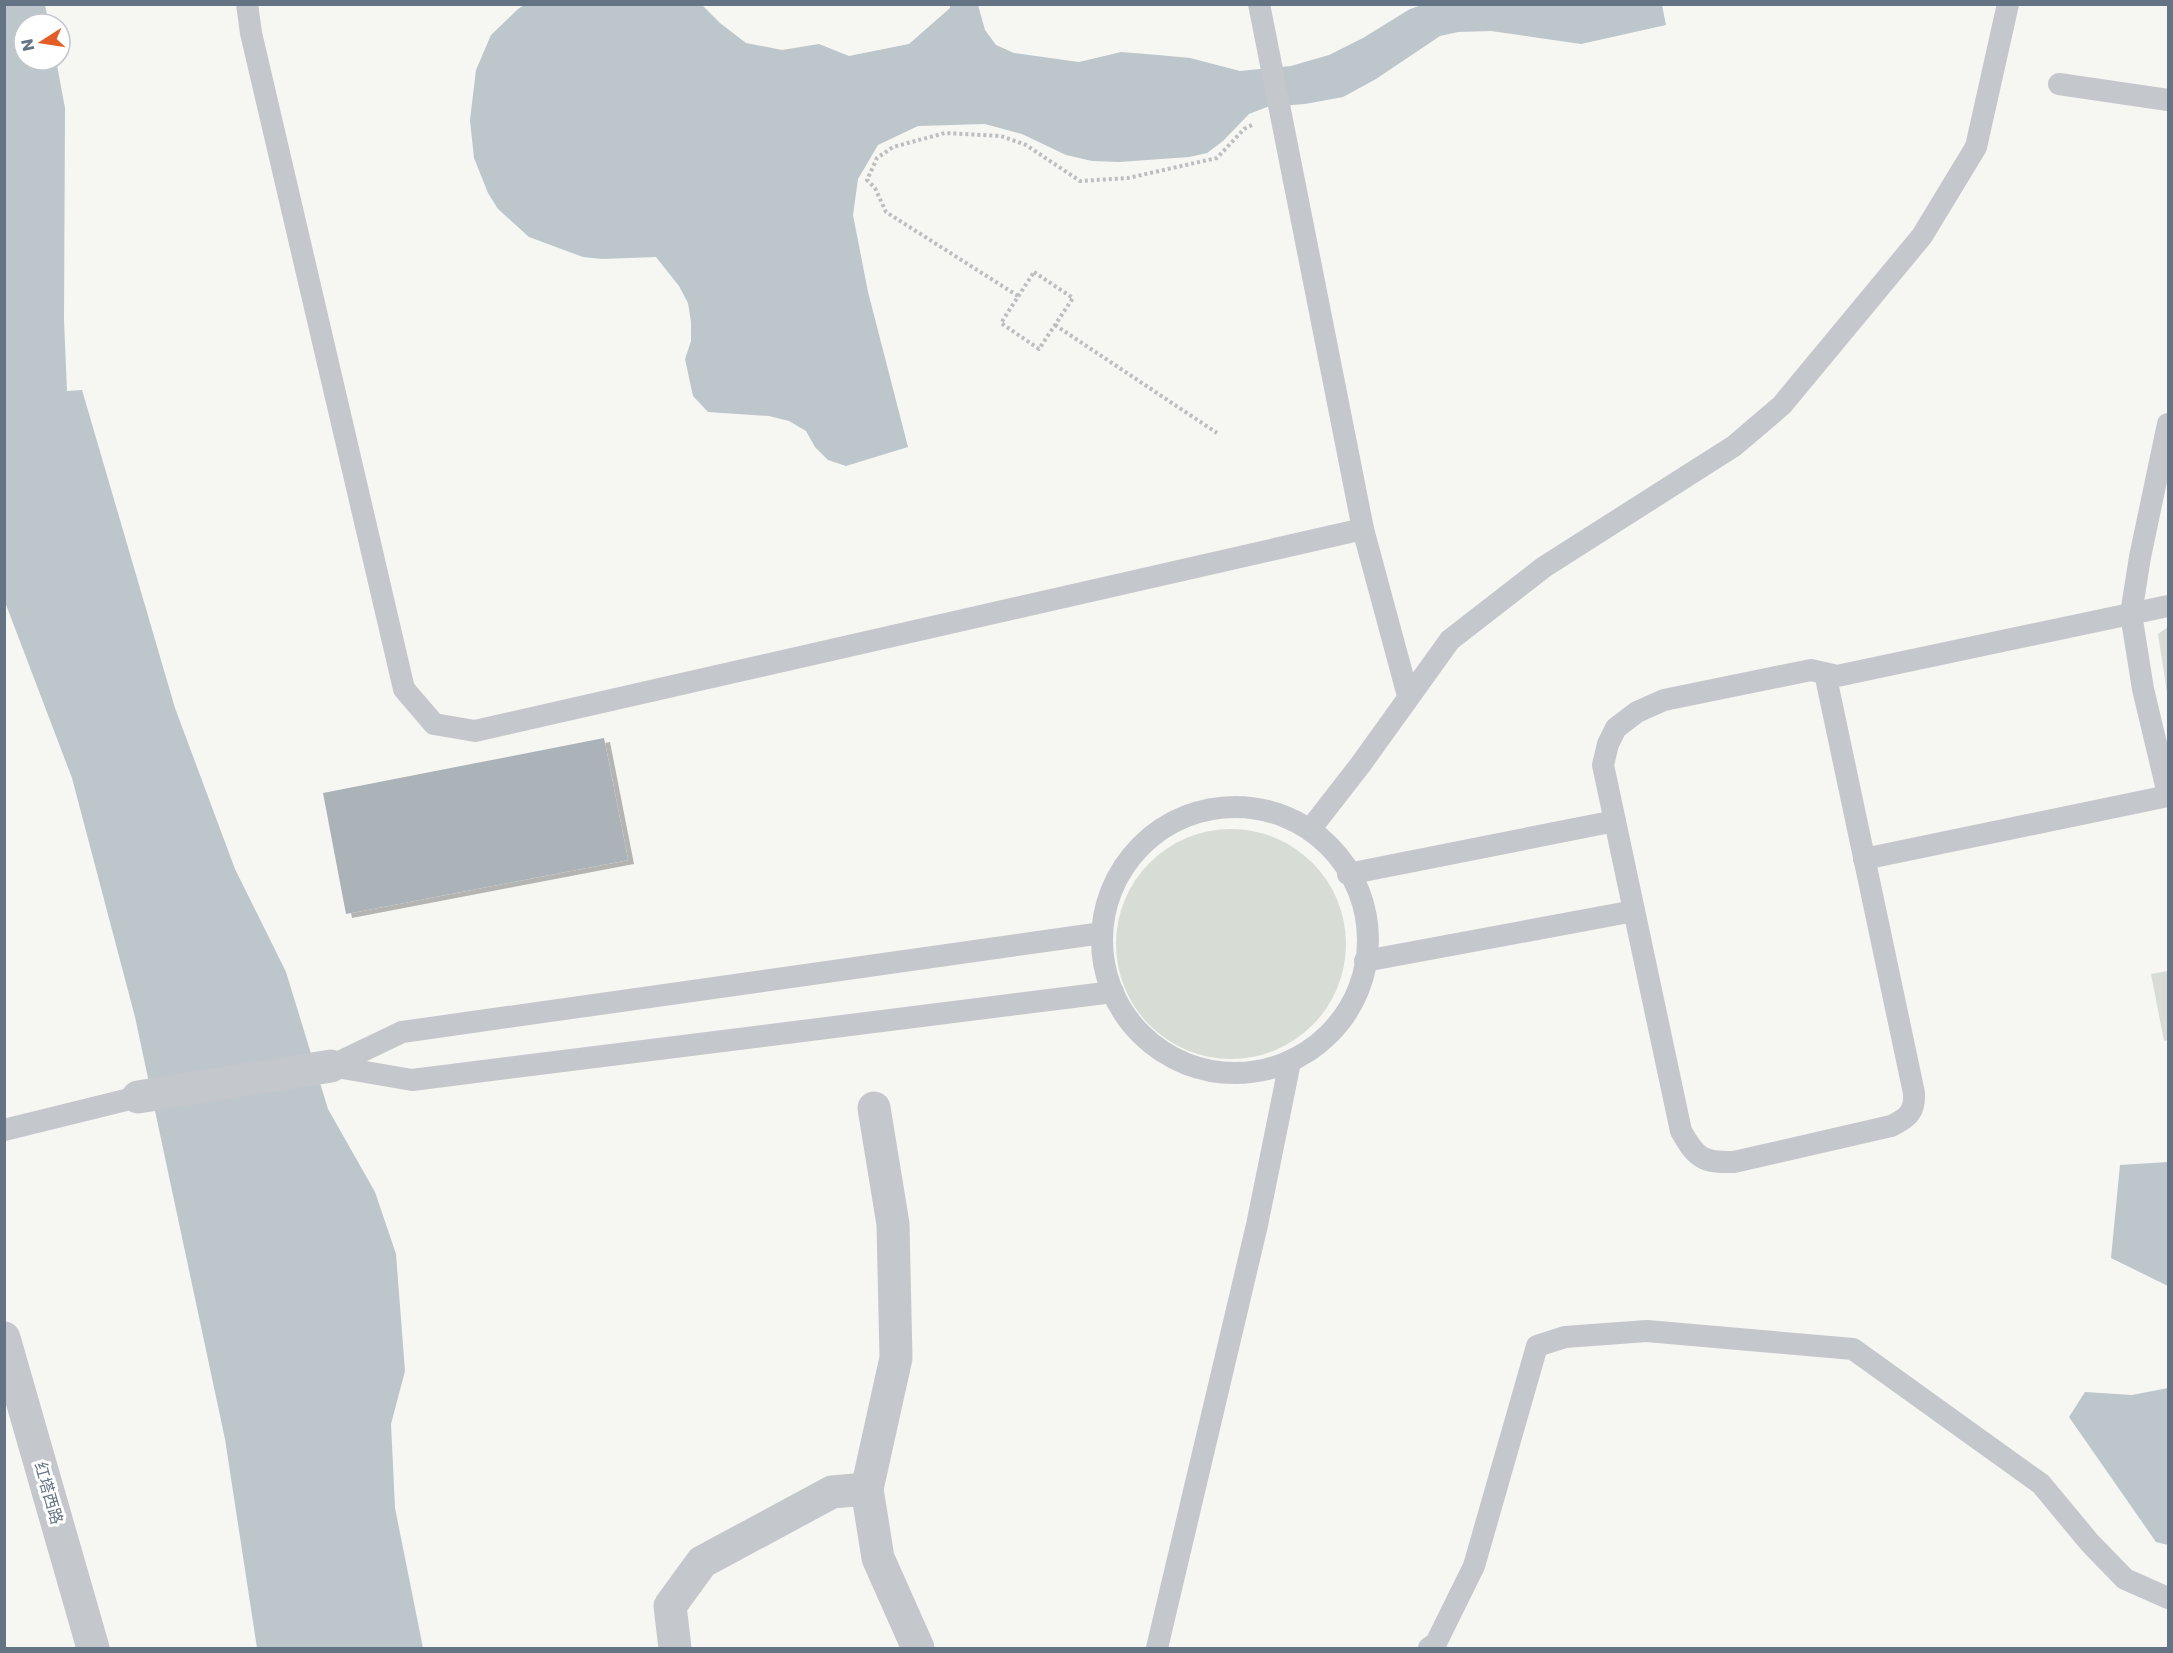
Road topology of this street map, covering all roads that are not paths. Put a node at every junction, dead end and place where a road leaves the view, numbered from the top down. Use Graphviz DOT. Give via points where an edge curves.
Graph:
graph roads {
  1 [pos="247,4"];
  2 [pos="1258,4"];
  3 [pos="2008,4"];
  4 [pos="2059,84"];
  5 [pos="2169,100"];
  6 [pos="2169,424"];
  7 [pos="1363,528"];
  8 [pos="2169,606"];
  9 [pos="2132,614"];
  10 [pos="1824,673"];
  11 [pos="1408,696"];
  12 [pos="2169,795"];
  13 [pos="1615,821"];
  14 [pos="1312,826"];
  15 [pos="1864,859"];
  16 [pos="1348,874"];
  17 [pos="1634,911"];
  18 [pos="1102,933"];
  19 [pos="1365,962"];
  20 [pos="1113,992"];
  21 [pos="1290,1062"];
  22 [pos="330,1066"];
  23 [pos="138,1097"];
  24 [pos="874,1108"];
  25 [pos="4,1130"];
  26 [pos="4,1338"];
  27 [pos="867,1489"];
  28 [pos="2169,1598"];
  29 [pos="93,1648"];
  30 [pos="675,1648"];
  31 [pos="918,1648"];
  32 [pos="1157,1648"];
  33 [pos="1429,1648"];
  1 -- 7 [label="lane" via="404,689 434,724 475,731"];
  2 -- 7 [label="lane"];
  3 -- 11 [label="lane" via="1976,147 1922,236 1782,405 1734,446 1534,574 1450,640"];
  4 -- 5 [label="lane"];
  6 -- 9 [label="lane" via="2139,557"];
  7 -- 11 [label="lane"];
  8 -- 9 [label="lane"];
  9 -- 10 [label="lane" via="1837,676"];
  9 -- 12 [label="lane" via="2143,689"];
  10 -- 13 [label="lane" via="1811,670 1664,700 1637,712 1616,728 1603,765"];
  10 -- 15 [label="lane"];
  11 -- 14 [label="lane" via="1361,765"];
  12 -- 15 [label="lane"];
  13 -- 16 [label="lane"];
  13 -- 17 [label="lane"];
  14 -- 16 [label="lane"];
  14 -- 18 [label="lane" via="1274,812 1234,806 1194,813 1158,830 1129,858 1110,894"];
  15 -- 17 [label="lane" via="1914,1105 1905,1119 1891,1126 1734,1162 1702,1159 1681,1131"];
  16 -- 19 [label="lane" via="1359,892 1368,932"];
  17 -- 19 [label="lane"];
  18 -- 20 [label="lane" via="1104,964"];
  18 -- 22 [label="lane" via="402,1032"];
  19 -- 21 [label="lane" via="1349,1009 1323,1040"];
  20 -- 21 [label="lane" via="1143,1035 1168,1055 1207,1071 1249,1073"];
  20 -- 22 [label="lane" via="412,1080"];
  21 -- 32 [label="lane" via="1254,1237"];
  22 -- 23 [label="street"];
  23 -- 25 [label="lane"];
  24 -- 27 [label="street" via="892,1224 897,1358"];
  26 -- 29 [label="street, 红塔西路"];
  27 -- 30 [label="street" via="832,1492 702,1562 670,1606"];
  27 -- 31 [label="street" via="878,1558"];
  28 -- 33 [label="lane" via="2125,1579 2042,1484 1853,1349 1647,1331 1565,1336 1536,1346 1474,1566 1436,1643"];
}
